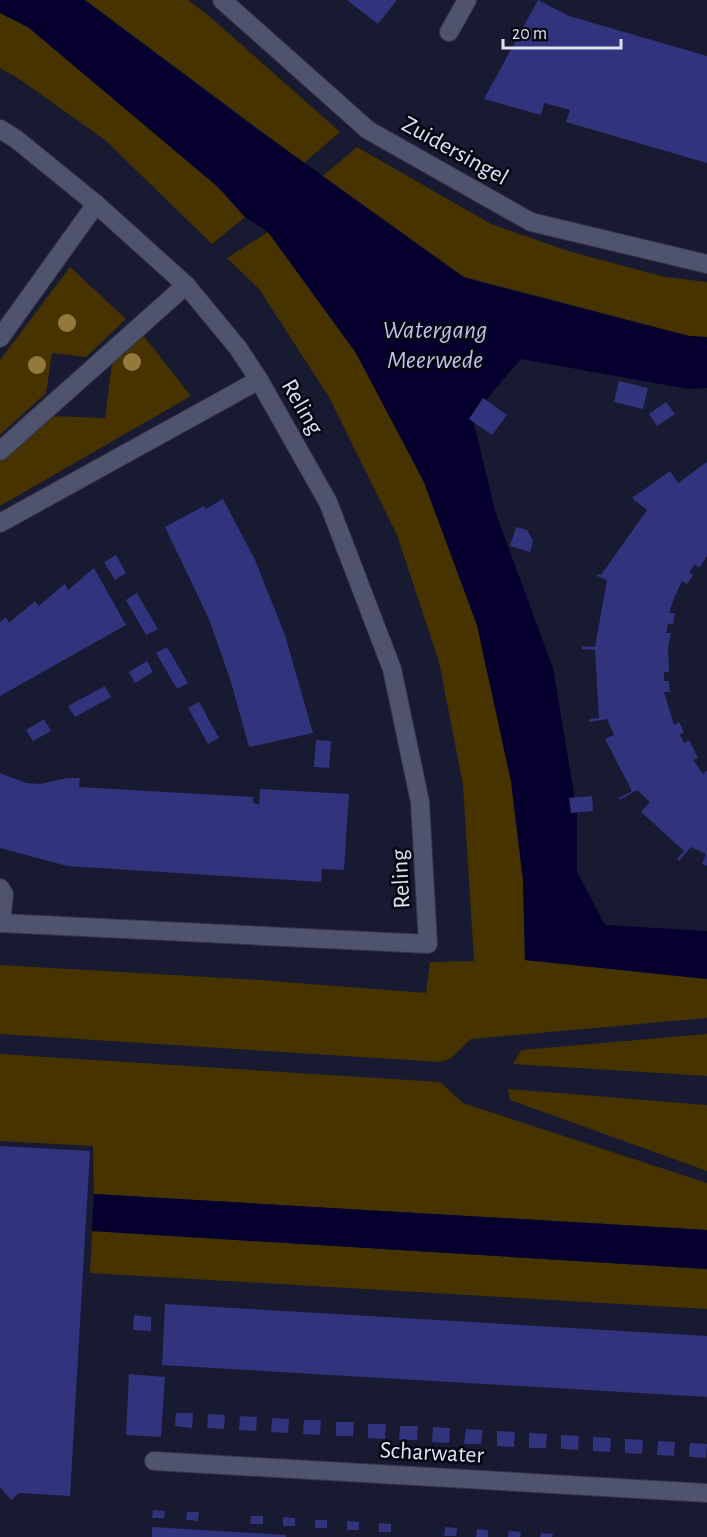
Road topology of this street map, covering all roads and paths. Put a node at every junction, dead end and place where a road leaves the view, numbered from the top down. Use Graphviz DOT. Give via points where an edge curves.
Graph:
graph roads {
  1 [pos="222,0"];
  2 [pos="467,0"];
  3 [pos="449,32"];
  4 [pos="0,129"];
  5 [pos="96,204"];
  6 [pos="707,264"];
  7 [pos="186,285"];
  8 [pos="0,338"];
  9 [pos="259,380"];
  10 [pos="0,451"];
  11 [pos="0,523"];
  12 [pos="0,888"];
  13 [pos="154,1461"];
  14 [pos="707,1493"];
  1 -- 6 [label="street, Zuidersingel" via="368,129 531,222"];
  2 -- 3 [label="street"];
  4 -- 5 [label="street, Reling"];
  5 -- 7 [label="street, Reling"];
  5 -- 8 [label="street"];
  7 -- 9 [label="street, Reling"];
  7 -- 10 [label="street"];
  9 -- 11 [label="street, Reling"];
  9 -- 12 [label="street, Reling" via="328,502 392,669 420,802 428,944 1,923 4,894"];
  13 -- 14 [label="street, Scharwater"];
}
